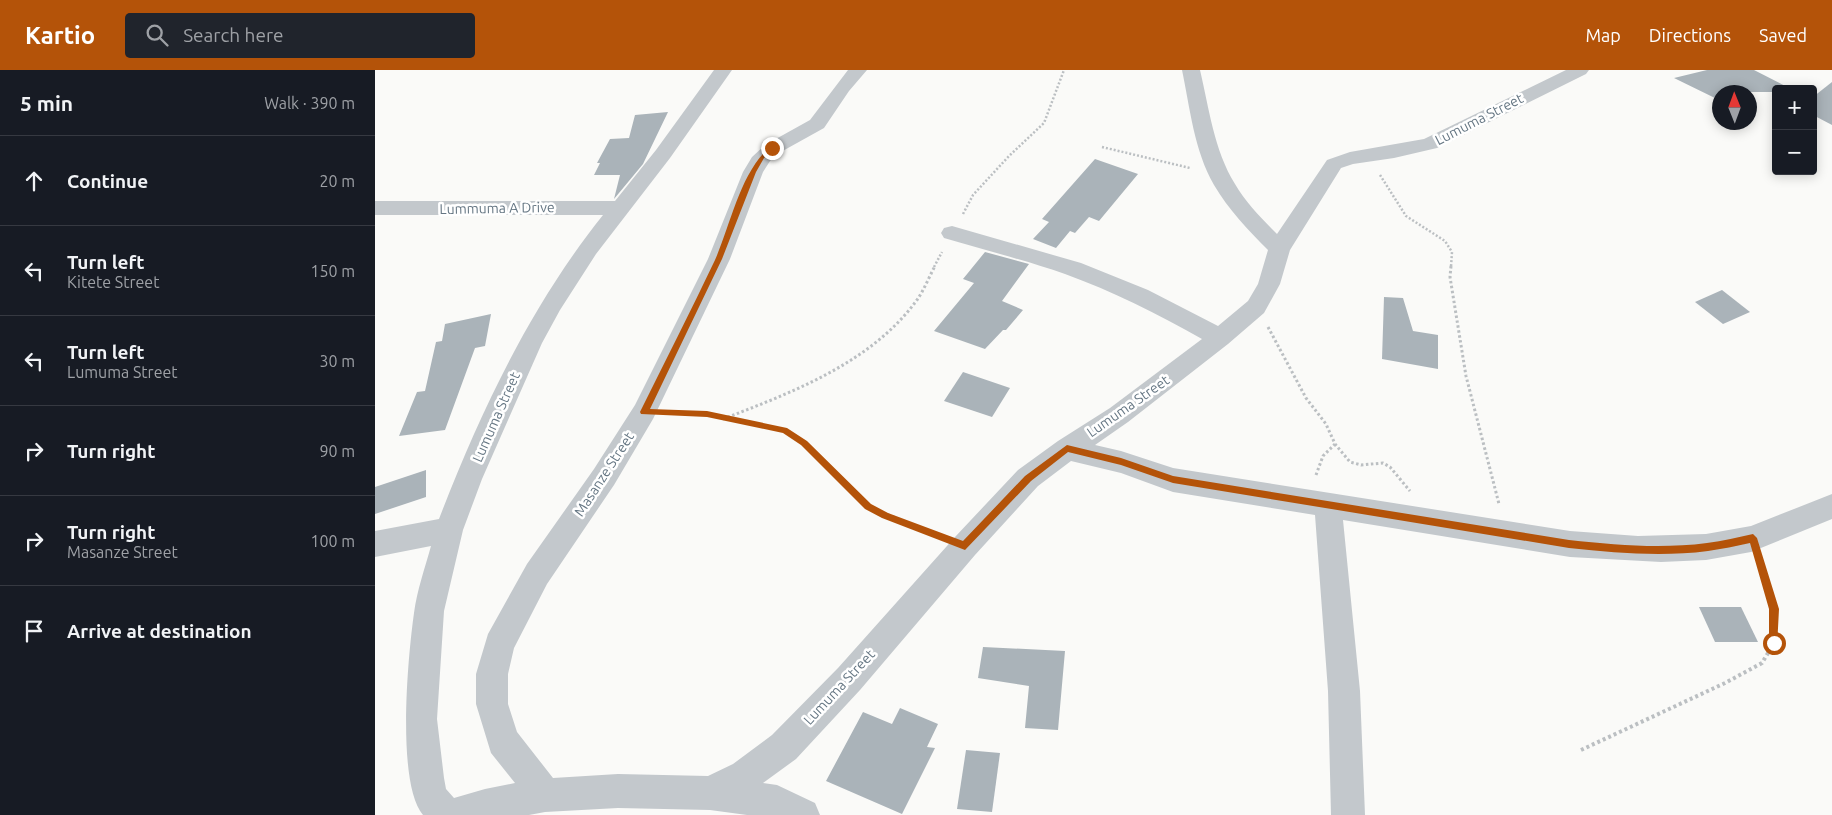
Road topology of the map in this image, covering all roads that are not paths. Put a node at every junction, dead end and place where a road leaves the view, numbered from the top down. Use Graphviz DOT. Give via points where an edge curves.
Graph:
graph roads {
  1 [pos="723,70"];
  2 [pos="858,70"];
  3 [pos="1191,70"];
  4 [pos="1580,70"];
  5 [pos="375,208"];
  6 [pos="619,208"];
  7 [pos="952,233"];
  8 [pos="1279,249"];
  9 [pos="1220,338"];
  10 [pos="1067,449"];
  11 [pos="1318,504"];
  12 [pos="1832,506"];
  13 [pos="449,530"];
  14 [pos="375,544"];
  15 [pos="709,793"];
  16 [pos="545,795"];
  17 [pos="446,815"];
  18 [pos="454,815"];
  19 [pos="803,815"];
  20 [pos="1348,815"];
  1 -- 6 [label="street, Lumuma Street" via="663,154"];
  2 -- 16 [label="street, Masanze Street" via="817,124 772,148 762,157 719,259 644,412 537,574 499,645 492,674 492,704 503,741"];
  3 -- 8 [label="street" via="1205,136 1219,176 1247,216"];
  4 -- 8 [label="street, Lumuma Street" via="1430,144 1350,158 1334,164"];
  5 -- 6 [label="street, Lummuma A Drive"];
  6 -- 13 [label="street, Lumuma Street" via="551,305 530,343 468,479"];
  7 -- 9 [label="street" via="1088,274 1139,294"];
  8 -- 9 [label="street, Lumuma Street" via="1269,284 1256,307"];
  9 -- 10 [label="street, Lumuma Street" via="1119,416"];
  10 -- 11 [label="street" via="1121,462 1173,480"];
  10 -- 15 [label="street, Lumuma Street" via="1028,478 784,747 745,776"];
  11 -- 12 [label="street" via="1626,550 1708,547 1753,538"];
  11 -- 20 [label="street" via="1344,691"];
  13 -- 14 [label="street"];
  13 -- 17 [label="street, Lumuma Street" via="429,611 421,719 431,798"];
  15 -- 16 [label="street, Lumuma Street" via="618,791"];
  15 -- 19 [label="street" via="777,802"];
  16 -- 18 [label="street, Lumuma Street"];
}
